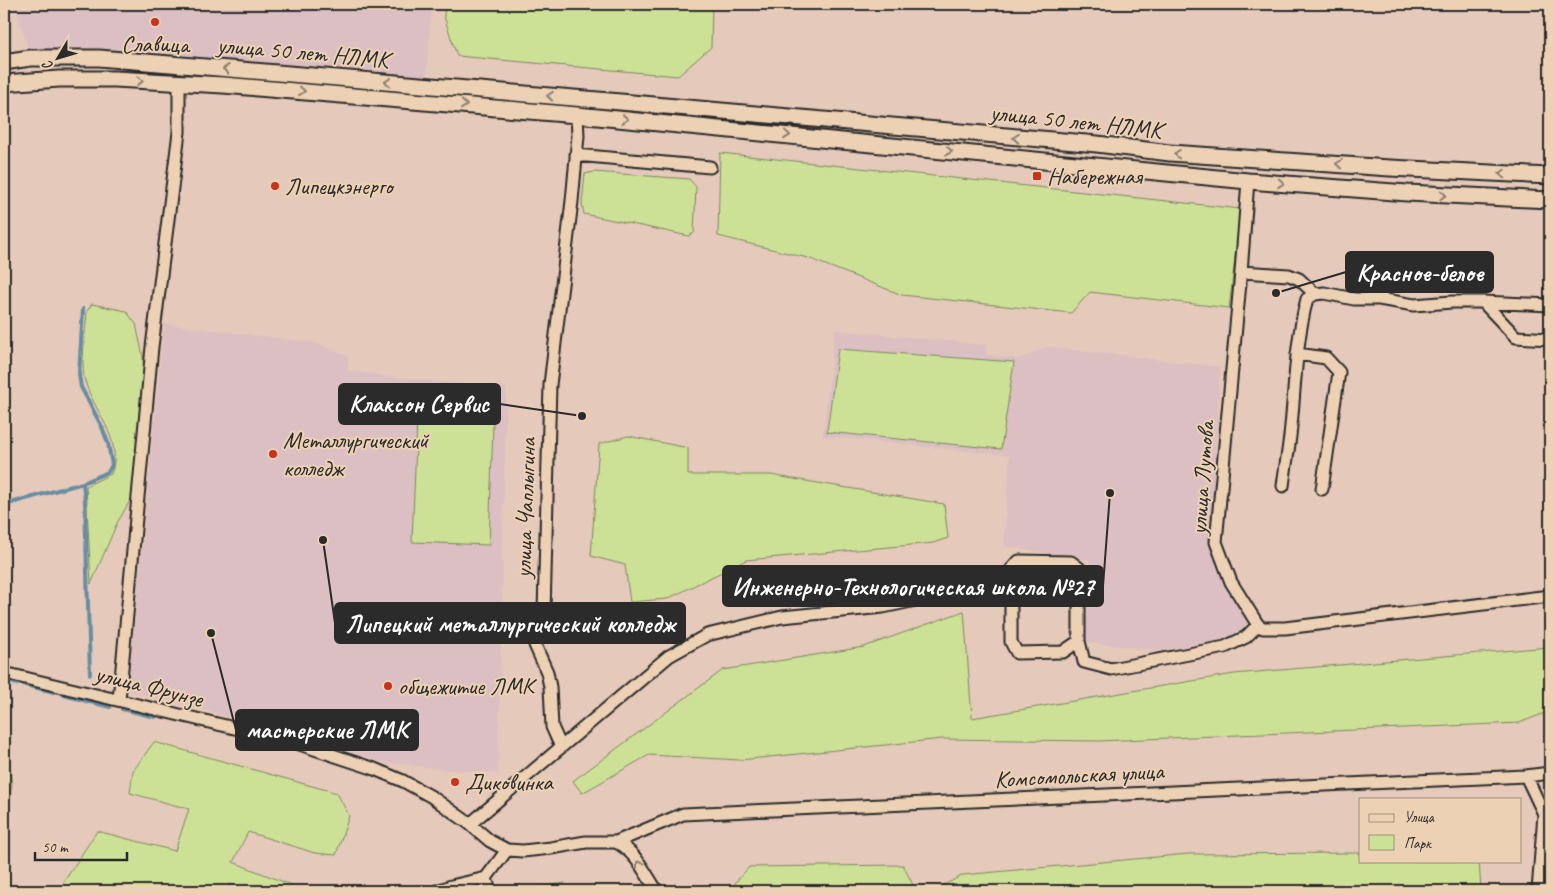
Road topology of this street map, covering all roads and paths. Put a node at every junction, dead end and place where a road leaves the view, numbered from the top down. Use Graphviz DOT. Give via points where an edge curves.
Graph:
graph roads {
  1 [pos="4,62"];
  2 [pos="4,83"];
  3 [pos="179,83"];
  4 [pos="598,100"];
  5 [pos="577,115"];
  6 [pos="576,155"];
  7 [pos="710,167"];
  8 [pos="1437,170"];
  9 [pos="1550,176"];
  10 [pos="1248,181"];
  11 [pos="1407,193"];
  12 [pos="1550,200"];
  13 [pos="1242,272"];
  14 [pos="1315,294"];
  15 [pos="1483,302"];
  16 [pos="1550,304"];
  17 [pos="1550,339"];
  18 [pos="1298,354"];
  19 [pos="1283,486"];
  20 [pos="1322,489"];
  21 [pos="1550,596"];
  22 [pos="916,600"];
  23 [pos="1258,625"];
  24 [pos="1079,641"];
  25 [pos="4,673"];
  26 [pos="119,700"];
  27 [pos="561,747"];
  28 [pos="1550,773"];
  29 [pos="1526,776"];
  30 [pos="470,824"];
  31 [pos="616,842"];
  32 [pos="507,850"];
  33 [pos="486,878"];
  34 [pos="437,891"];
  35 [pos="490,891"];
  36 [pos="657,891"];
  37 [pos="1538,891"];
  4 -- 1 [label="main road, улица 50 лет НЛМК, one-way" via="99,58 30,58"];
  2 -- 3 [label="main road, улица 50 лет НЛМК, one-way" via="59,79"];
  3 -- 5 [label="main road, улица 50 лет НЛМК, one-way"];
  3 -- 26 [label="street" via="179,132 152,347"];
  4 -- 5 [label="main road, улица 50 лет НЛМК" via="582,103 577,107"];
  8 -- 4 [label="main road, улица 50 лет НЛМК, one-way" via="1170,153"];
  5 -- 6 [label="street, улица Чаплыгина"];
  5 -- 10 [label="main road, улица 50 лет НЛМК, one-way"];
  6 -- 7 [label="street"];
  6 -- 27 [label="street, улица Чаплыгина" via="550,385 544,612 537,626 536,645 547,672 552,727"];
  9 -- 8 [label="main road, улица 50 лет НЛМК, one-way"];
  8 -- 11 [label="main road"];
  10 -- 11 [label="main road, one-way"];
  10 -- 13 [label="street, улица Лутова"];
  11 -- 12 [label="main road, one-way"];
  13 -- 14 [label="street" via="1294,277"];
  13 -- 23 [label="street, улица Лутова" via="1216,542 1231,582"];
  14 -- 15 [label="street" via="1379,299 1414,306"];
  14 -- 18 [label="street" via="1307,299 1302,315"];
  15 -- 16 [label="street"];
  15 -- 17 [label="street" via="1516,337"];
  18 -- 19 [label="street"];
  18 -- 20 [label="street" via="1326,358 1339,372"];
  21 -- 23 [label="street" via="1286,628"];
  22 -- 27 [label="street" via="883,607 782,617 707,635 669,656"];
  23 -- 24 [label="street" via="1246,637 1225,647 1111,669 1084,662"];
  24 -- 24 [label="street" via="1079,568 1071,562 1019,561 1011,570 1011,642 1017,653 1063,652"];
  25 -- 26 [label="street, улица Фрунзе"];
  26 -- 30 [label="street, улица Фрунзе" via="293,742 372,768 432,797"];
  27 -- 30 [label="street"];
  28 -- 29 [label="street, Комсомольская улица"];
  29 -- 31 [label="street, Комсомольская улица" via="683,814"];
  29 -- 37 [label="street" via="1544,814"];
  30 -- 32 [label="street, улица Фрунзе"];
  31 -- 32 [label="street"];
  36 -- 31 [label="street, one-way" via="628,849"];
  32 -- 33 [label="street"];
  33 -- 34 [label="street"];
  33 -- 35 [label="street"];
}
